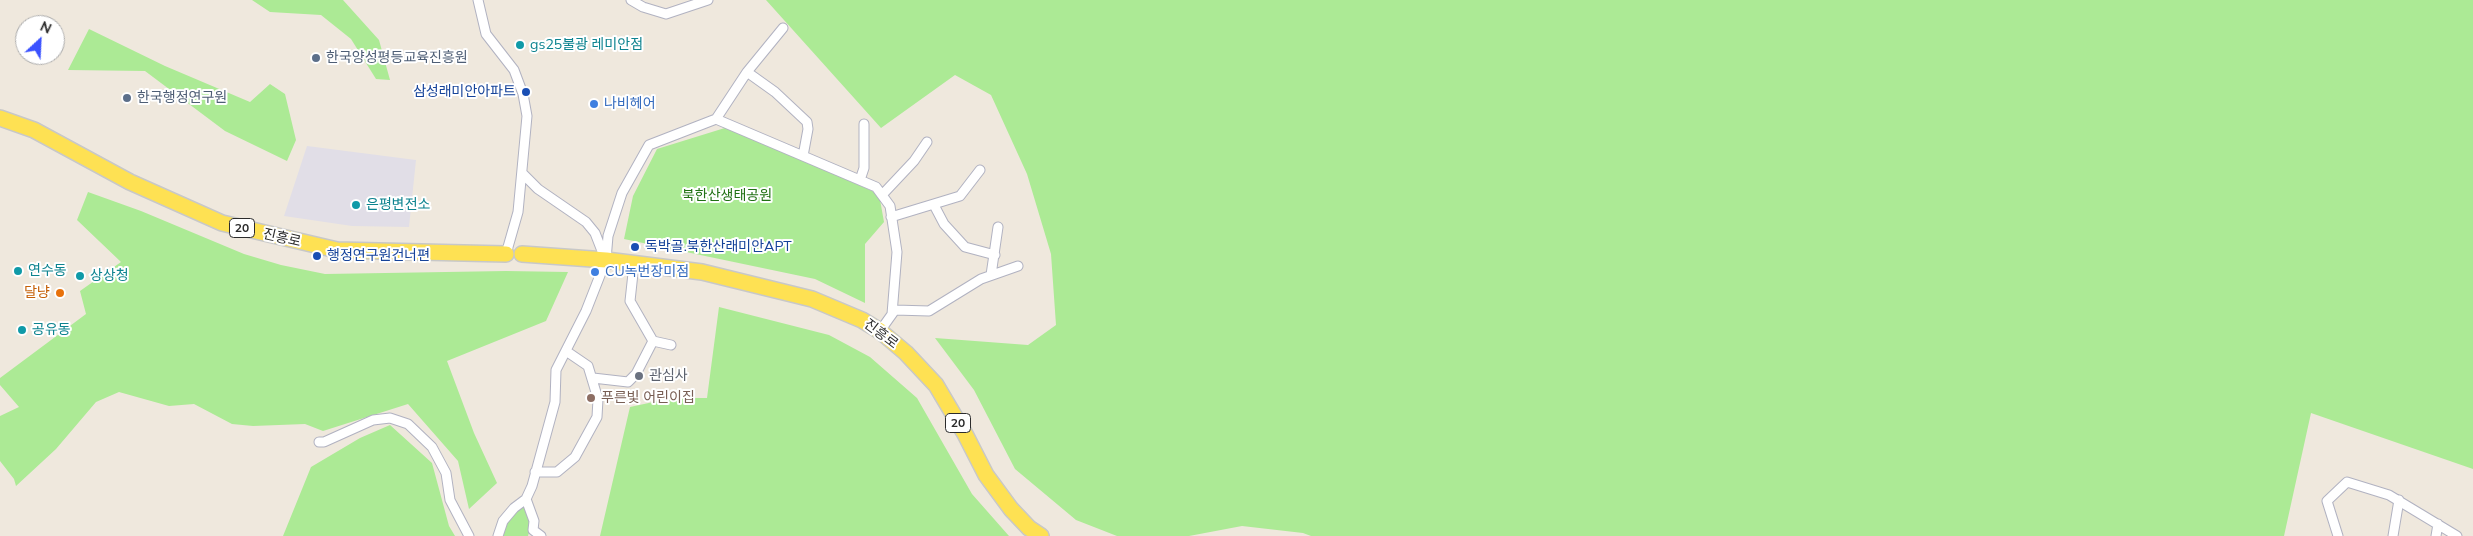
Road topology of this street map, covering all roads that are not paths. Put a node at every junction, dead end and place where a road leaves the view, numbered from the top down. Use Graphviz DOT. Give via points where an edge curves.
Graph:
graph roads {
  1 [pos="478,0"];
  2 [pos="630,0"];
  3 [pos="708,0"];
  4 [pos="782,28"];
  5 [pos="747,72"];
  6 [pos="0,118"];
  7 [pos="716,119"];
  8 [pos="864,124"];
  9 [pos="928,142"];
  10 [pos="803,156"];
  11 [pos="980,170"];
  12 [pos="522,173"];
  13 [pos="860,180"];
  14 [pos="882,195"];
  15 [pos="934,205"];
  16 [pos="891,217"];
  17 [pos="998,227"];
  18 [pos="506,254"];
  19 [pos="522,254"];
  20 [pos="996,255"];
  21 [pos="606,260"];
  22 [pos="634,264"];
  23 [pos="1018,266"];
  24 [pos="992,275"];
  25 [pos="892,314"];
  26 [pos="880,331"];
  27 [pos="653,341"];
  28 [pos="671,345"];
  29 [pos="566,351"];
  30 [pos="593,378"];
  31 [pos="319,442"];
  32 [pos="535,472"];
  33 [pos="526,499"];
  34 [pos="2398,500"];
  35 [pos="2438,524"];
  36 [pos="532,533"];
  37 [pos="469,536"];
  38 [pos="498,536"];
  39 [pos="541,536"];
  40 [pos="1041,536"];
  41 [pos="2338,536"];
  42 [pos="2393,536"];
  43 [pos="2436,536"];
  44 [pos="2457,536"];
  1 -- 12 [label="street, 진흥로" via="486,34 514,70 523,94 526,116"];
  2 -- 3 [label="street" via="666,14"];
  4 -- 5 [label="street"];
  5 -- 7 [label="street"];
  5 -- 10 [label="street" via="807,122"];
  6 -- 18 [label="main road, 진흥로 / 20" via="34,130 130,182 222,223 337,250"];
  7 -- 10 [label="street"];
  7 -- 21 [label="street" via="650,145 622,193 608,236"];
  8 -- 13 [label="street" via="864,168"];
  9 -- 14 [label="street"];
  10 -- 13 [label="street"];
  11 -- 15 [label="street" via="960,196"];
  12 -- 18 [label="street, 진흥로" via="518,212"];
  12 -- 21 [label="street" via="547,196 586,222 595,233"];
  13 -- 14 [label="street" via="876,187"];
  14 -- 16 [label="street" via="890,206"];
  15 -- 16 [label="street"];
  15 -- 20 [label="street" via="944,224 965,247"];
  16 -- 25 [label="street" via="897,252"];
  17 -- 20 [label="street"];
  19 -- 21 [label="main road, 진흥로 / 20"];
  20 -- 24 [label="street"];
  21 -- 22 [label="main road, 진흥로 / 20"];
  21 -- 29 [label="street"];
  22 -- 26 [label="main road, 진흥로 / 20" via="702,272 774,288 844,311"];
  22 -- 27 [label="street" via="630,301"];
  23 -- 24 [label="street"];
  24 -- 25 [label="street" via="929,311 895,310"];
  25 -- 26 [label="street"];
  26 -- 40 [label="main road, 진흥로 / 20" via="936,385 986,475 1029,528"];
  27 -- 28 [label="street"];
  27 -- 30 [label="street" via="636,374 628,382"];
  29 -- 30 [label="street" via="588,366"];
  29 -- 32 [label="street" via="556,370 555,402"];
  30 -- 32 [label="street" via="598,399 597,417 586,440 575,457 557,472"];
  31 -- 37 [label="street" via="373,420 390,418 408,424 432,447 446,472 450,500"];
  32 -- 33 [label="street"];
  33 -- 36 [label="street" via="534,521"];
  33 -- 38 [label="street" via="503,521"];
  34 -- 35 [label="street"];
  34 -- 41 [label="street" via="2346,482 2327,501"];
  34 -- 42 [label="street"];
  35 -- 43 [label="street"];
  35 -- 44 [label="street"];
  36 -- 39 [label="street"];
}
